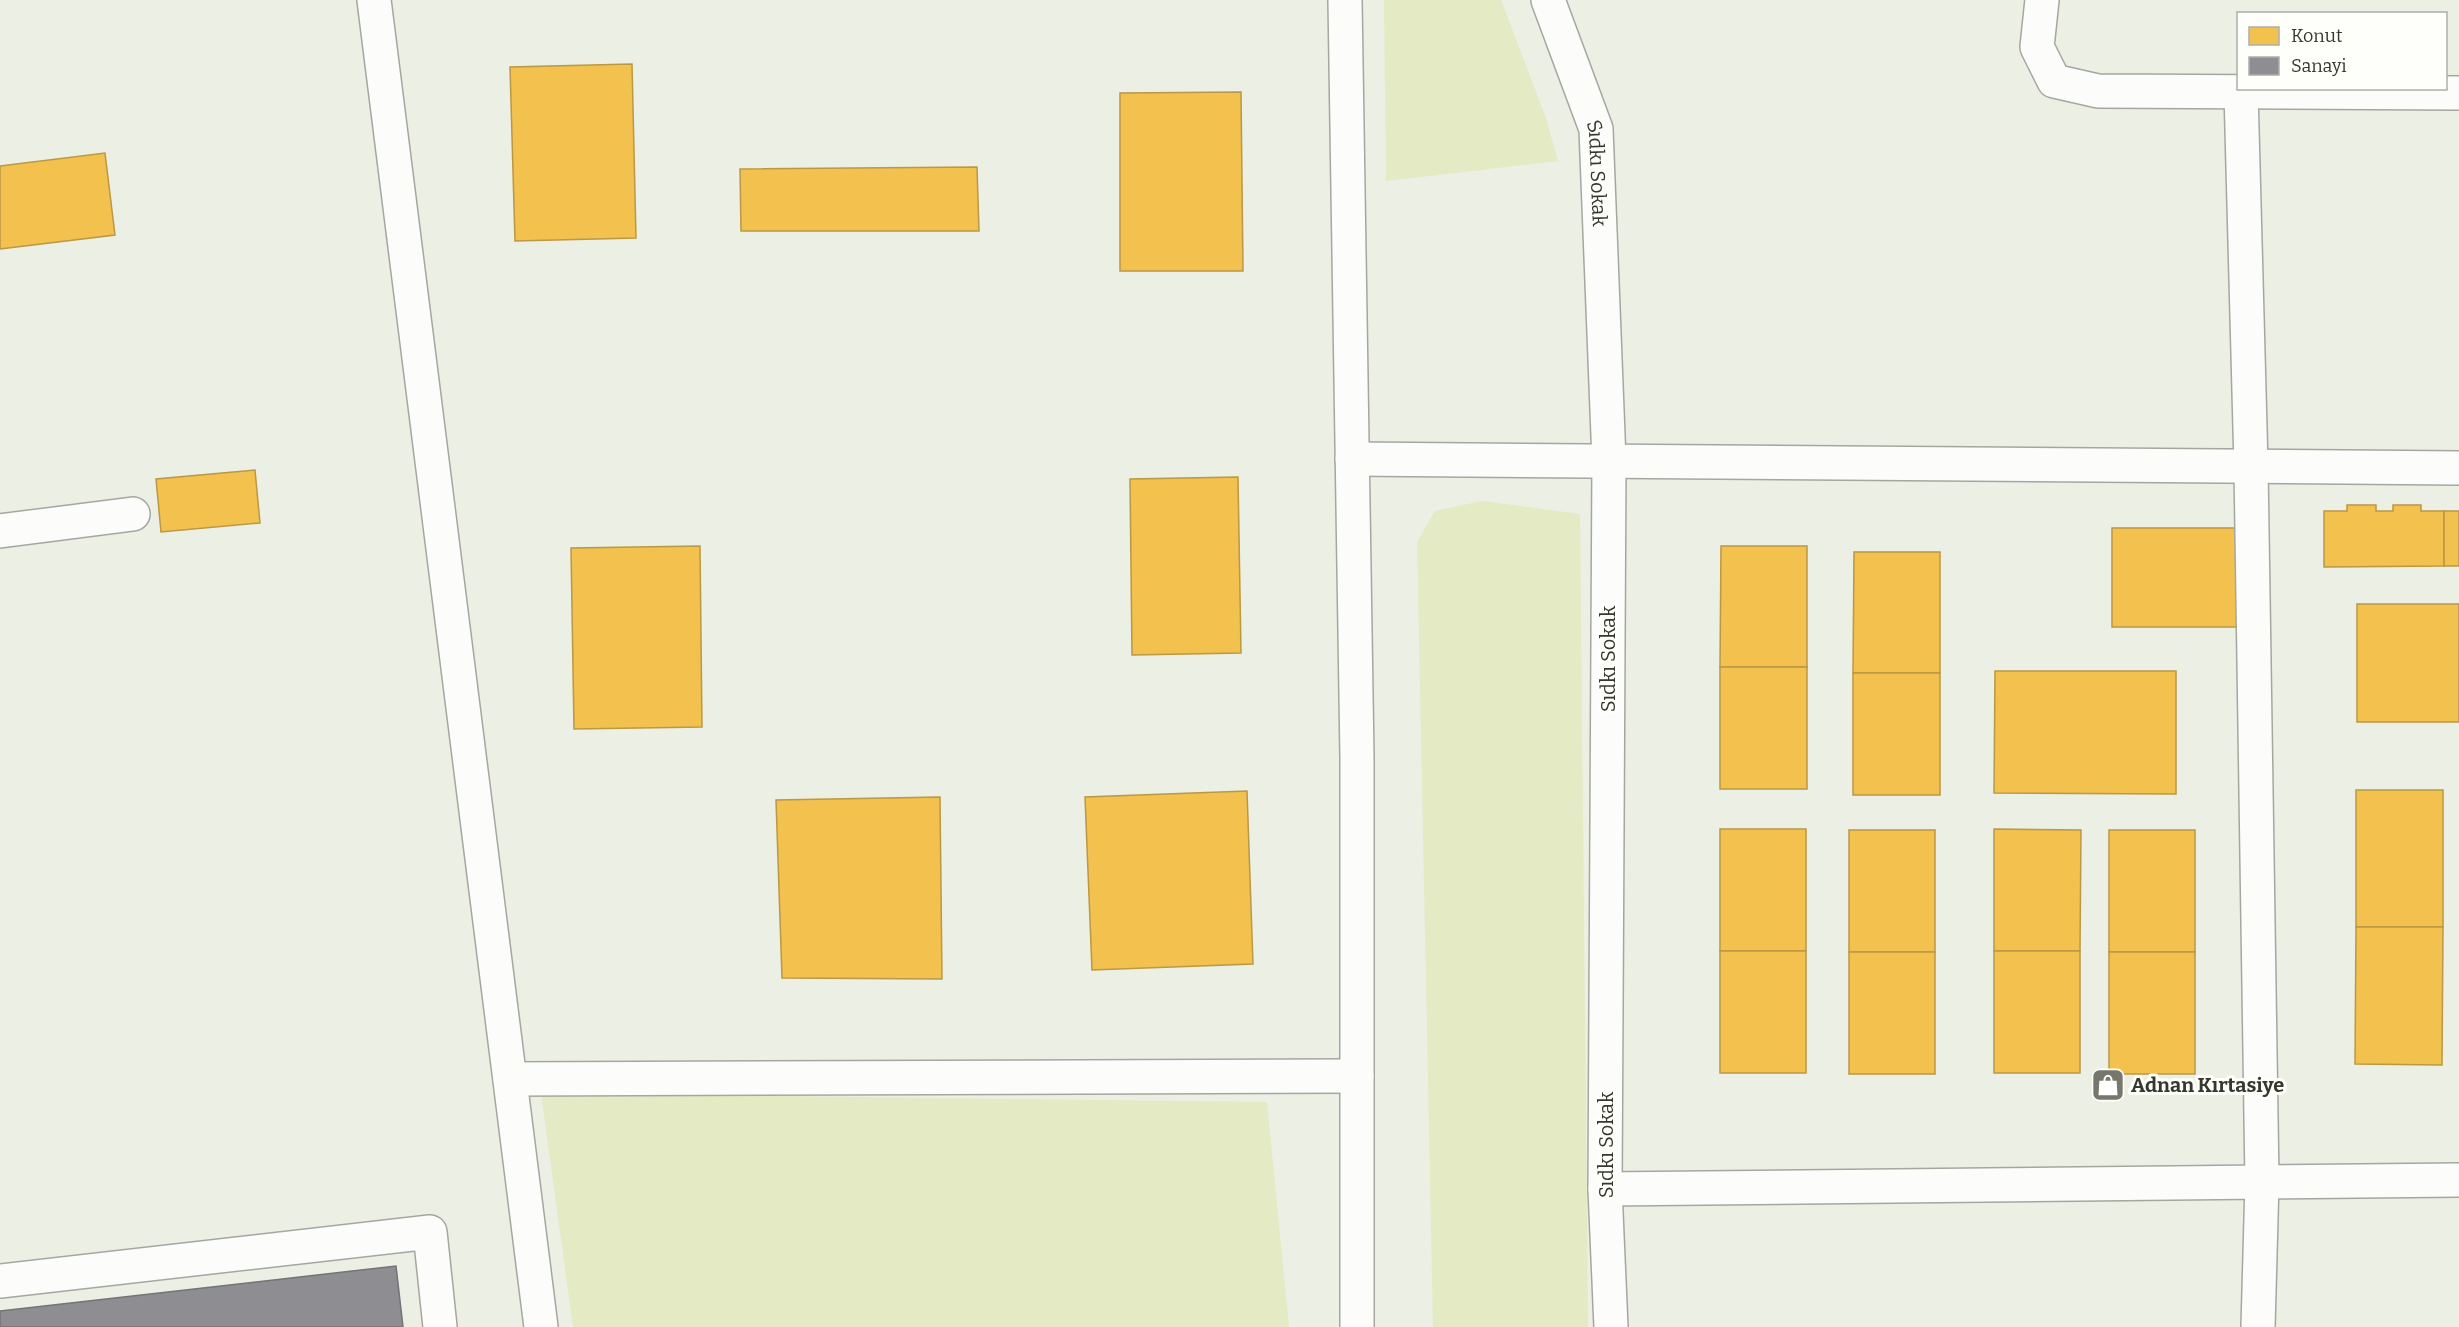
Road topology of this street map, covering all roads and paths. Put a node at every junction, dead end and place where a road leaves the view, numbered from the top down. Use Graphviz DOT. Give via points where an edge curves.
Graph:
graph roads {
  1 [pos="374,0"];
  2 [pos="1345,0"];
  3 [pos="1548,0"];
  4 [pos="2042,0"];
  5 [pos="2241,92"];
  6 [pos="2459,93"];
  7 [pos="1352,459"];
  8 [pos="1609,461"];
  9 [pos="2251,466"];
  10 [pos="2459,468"];
  11 [pos="133,514"];
  12 [pos="0,531"];
  13 [pos="1357,1076"];
  14 [pos="510,1078"];
  15 [pos="2459,1180"];
  16 [pos="2262,1182"];
  17 [pos="1605,1189"];
  18 [pos="0,1281"];
  19 [pos="441,1327"];
  20 [pos="542,1327"];
  21 [pos="1357,1327"];
  22 [pos="1611,1327"];
  23 [pos="2258,1327"];
  1 -- 14 [label="street"];
  2 -- 7 [label="street"];
  3 -- 8 [label="street, Sıdkı Sokak" via="1596,129"];
  4 -- 5 [label="street" via="2037,47 2054,81 2098,91"];
  5 -- 6 [label="street"];
  5 -- 9 [label="street"];
  7 -- 8 [label="street"];
  7 -- 13 [label="street"];
  8 -- 9 [label="street"];
  8 -- 17 [label="street, Sıdkı Sokak"];
  9 -- 10 [label="street"];
  9 -- 16 [label="street"];
  11 -- 12 [label="street"];
  13 -- 14 [label="street"];
  13 -- 21 [label="street"];
  14 -- 20 [label="street"];
  15 -- 16 [label="street"];
  16 -- 17 [label="street"];
  16 -- 23 [label="street"];
  17 -- 22 [label="street, Sıdkı Sokak"];
  18 -- 19 [label="street" via="430,1232"];
}
